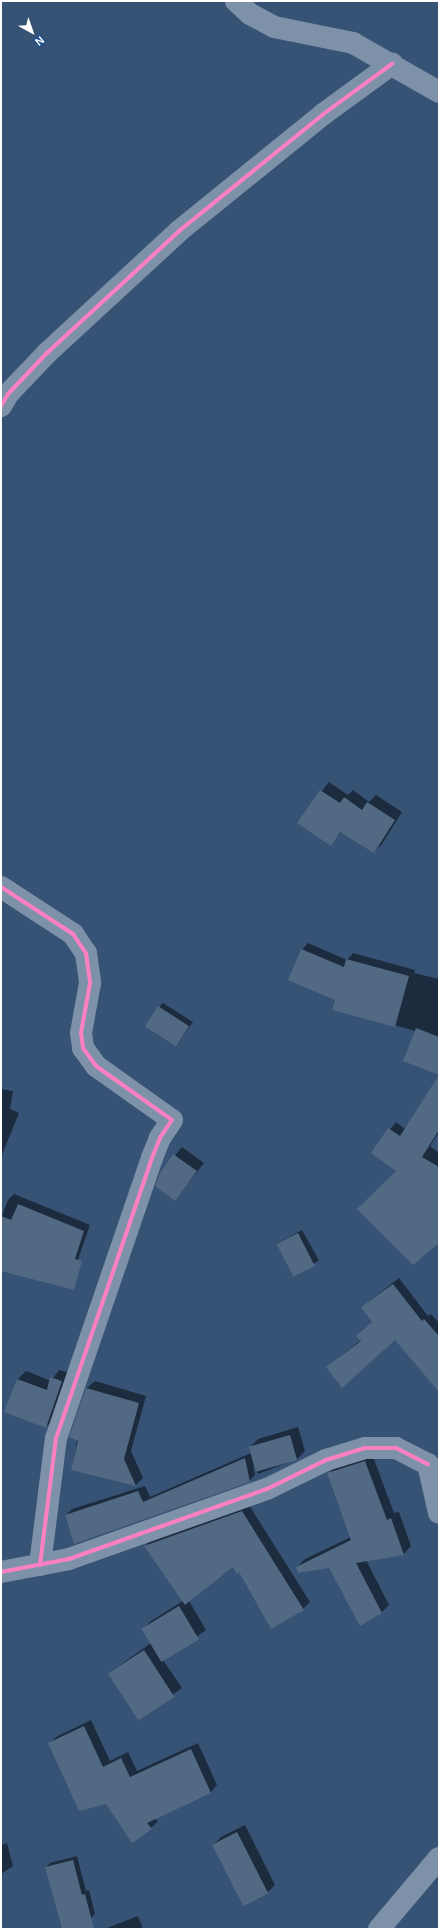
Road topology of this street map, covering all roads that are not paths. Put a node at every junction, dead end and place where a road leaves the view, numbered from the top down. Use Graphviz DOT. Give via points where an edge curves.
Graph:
graph roads {
  1 [pos="236,1"];
  2 [pos="392,64"];
  3 [pos="439,92"];
  4 [pos="1,406"];
  5 [pos="1,887"];
  6 [pos="434,1459"];
  7 [pos="439,1513"];
  8 [pos="40,1565"];
  9 [pos="1,1572"];
  10 [pos="439,1858"];
  11 [pos="378,1929"];
  1 -- 2 [label="street" via="250,14 274,27 353,43"];
  2 -- 3 [label="street"];
  2 -- 4 [label="street" via="322,115 179,231 47,352 8,394"];
  5 -- 8 [label="street" via="73,934 86,953 90,983 81,1033 83,1048 96,1066 172,1120 160,1138 152,1158 56,1438"];
  6 -- 7 [label="street"];
  6 -- 8 [label="street" via="396,1448 365,1448 326,1460 268,1489 210,1510 69,1559"];
  8 -- 9 [label="street"];
  10 -- 11 [label="street"];
}
